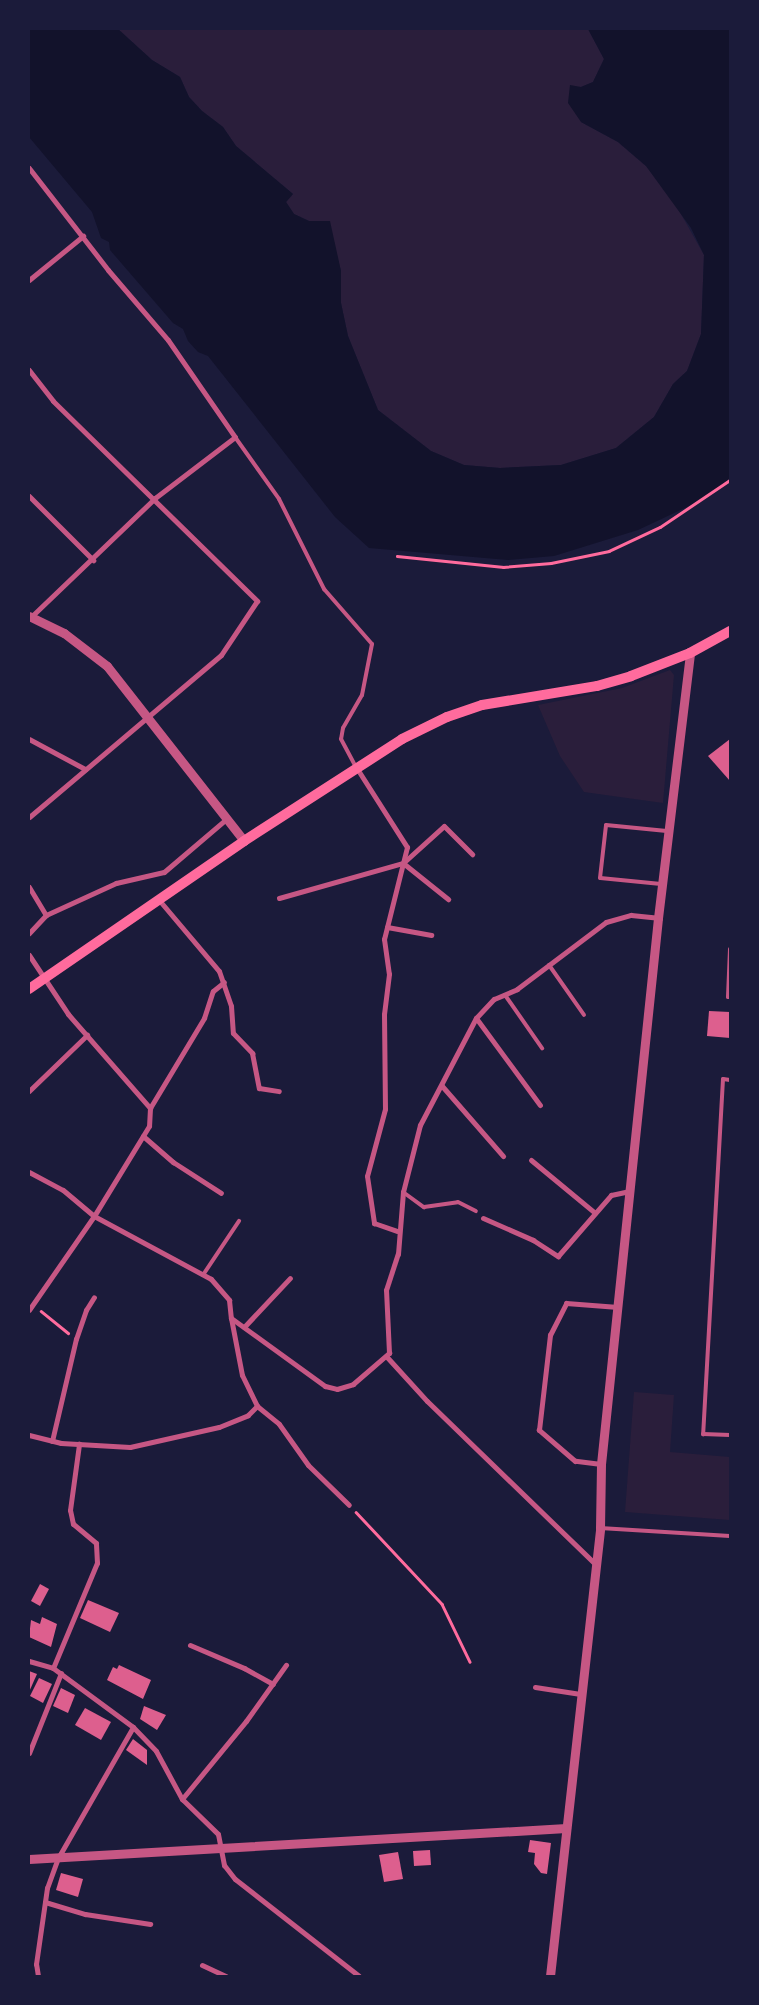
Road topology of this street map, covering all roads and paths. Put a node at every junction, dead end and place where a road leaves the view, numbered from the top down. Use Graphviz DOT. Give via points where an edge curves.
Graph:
graph roads {
  1 [pos="29,168"];
  2 [pos="83,236"];
  3 [pos="29,280"];
  4 [pos="29,370"];
  5 [pos="235,436"];
  6 [pos="730,480"];
  7 [pos="29,496"];
  8 [pos="155,498"];
  9 [pos="397,556"];
  10 [pos="92,560"];
  11 [pos="30,616"];
  12 [pos="730,631"];
  13 [pos="690,654"];
  14 [pos="148,716"];
  15 [pos="29,739"];
  16 [pos="356,767"];
  17 [pos="86,769"];
  18 [pos="29,817"];
  19 [pos="224,820"];
  20 [pos="669,831"];
  21 [pos="244,841"];
  22 [pos="472,854"];
  23 [pos="403,863"];
  24 [pos="663,885"];
  25 [pos="29,887"];
  26 [pos="279,898"];
  27 [pos="448,899"];
  28 [pos="158,900"];
  29 [pos="46,915"];
  30 [pos="658,918"];
  31 [pos="387,927"];
  32 [pos="29,933"];
  33 [pos="431,935"];
  34 [pos="730,949"];
  35 [pos="29,955"];
  36 [pos="550,966"];
  37 [pos="44,979"];
  38 [pos="224,982"];
  39 [pos="29,989"];
  40 [pos="505,995"];
  41 [pos="730,997"];
  42 [pos="584,1016"];
  43 [pos="476,1018"];
  44 [pos="88,1035"];
  45 [pos="542,1048"];
  46 [pos="730,1080"];
  47 [pos="442,1086"];
  48 [pos="29,1091"];
  49 [pos="279,1091"];
  50 [pos="540,1105"];
  51 [pos="150,1108"];
  52 [pos="143,1136"];
  53 [pos="503,1156"];
  54 [pos="531,1160"];
  55 [pos="29,1172"];
  56 [pos="630,1191"];
  57 [pos="403,1192"];
  58 [pos="221,1193"];
  59 [pos="476,1211"];
  60 [pos="595,1213"];
  61 [pos="94,1216"];
  62 [pos="483,1218"];
  63 [pos="239,1221"];
  64 [pos="398,1231"];
  65 [pos="203,1276"];
  66 [pos="290,1278"];
  67 [pos="94,1297"];
  68 [pos="32,1304"];
  69 [pos="618,1307"];
  70 [pos="29,1310"];
  71 [pos="231,1318"];
  72 [pos="244,1327"];
  73 [pos="76,1339"];
  74 [pos="386,1356"];
  75 [pos="257,1406"];
  76 [pos="29,1435"];
  77 [pos="730,1435"];
  78 [pos="52,1441"];
  79 [pos="79,1444"];
  80 [pos="601,1464"];
  81 [pos="349,1505"];
  82 [pos="600,1528"];
  83 [pos="730,1536"];
  84 [pos="594,1563"];
  85 [pos="190,1645"];
  86 [pos="29,1661"];
  87 [pos="470,1662"];
  88 [pos="286,1665"];
  89 [pos="53,1668"];
  90 [pos="61,1673"];
  91 [pos="272,1684"];
  92 [pos="535,1687"];
  93 [pos="580,1694"];
  94 [pos="133,1727"];
  95 [pos="29,1753"];
  96 [pos="182,1799"];
  97 [pos="566,1828"];
  98 [pos="219,1849"];
  99 [pos="58,1858"];
  100 [pos="29,1860"];
  101 [pos="45,1902"];
  102 [pos="150,1924"];
  103 [pos="202,1965"];
  104 [pos="38,1976"];
  105 [pos="226,1976"];
  106 [pos="359,1976"];
  107 [pos="550,1976"];
  1 -- 2 [label="street"];
  2 -- 3 [label="street"];
  2 -- 5 [label="street" via="168,340"];
  4 -- 8 [label="street" via="53,401"];
  5 -- 8 [label="street"];
  5 -- 16 [label="lane" via="279,500 324,589 372,644 362,695 343,728 341,738"];
  6 -- 9 [label="path" via="660,528 609,551 550,563 503,567"];
  7 -- 10 [label="street"];
  8 -- 10 [label="street"];
  8 -- 14 [label="street" via="256,601 220,655"];
  10 -- 11 [label="street"];
  11 -- 14 [label="street" via="64,634 100,660"];
  12 -- 13 [label="main road"];
  13 -- 16 [label="main road" via="597,686 482,704 447,716"];
  13 -- 20 [label="street"];
  14 -- 17 [label="street"];
  14 -- 19 [label="street"];
  15 -- 17 [label="street"];
  16 -- 21 [label="main road"];
  16 -- 23 [label="street" via="407,847"];
  17 -- 18 [label="street"];
  19 -- 21 [label="street"];
  19 -- 29 [label="street" via="164,872 116,883"];
  20 -- 24 [label="street"];
  20 -- 24 [label="lane" via="606,825 600,878"];
  21 -- 28 [label="main road"];
  22 -- 23 [label="street" via="444,826"];
  23 -- 26 [label="street"];
  23 -- 27 [label="street"];
  23 -- 31 [label="street"];
  24 -- 30 [label="street"];
  25 -- 29 [label="street"];
  28 -- 37 [label="main road"];
  28 -- 38 [label="street" via="209,958"];
  29 -- 32 [label="street"];
  30 -- 36 [label="street" via="621,916 606,922"];
  30 -- 56 [label="street"];
  31 -- 33 [label="street"];
  31 -- 64 [label="street" via="384,939 389,974 384,1014 384,1109 367,1176 374,1223"];
  34 -- 41 [label="lane"];
  35 -- 37 [label="street"];
  36 -- 40 [label="street"];
  36 -- 42 [label="lane"];
  37 -- 39 [label="main road"];
  37 -- 44 [label="street"];
  38 -- 49 [label="street" via="233,1033 252,1053 259,1088"];
  38 -- 51 [label="street" via="212,991 204,1018"];
  40 -- 43 [label="street" via="494,999"];
  40 -- 45 [label="lane"];
  43 -- 47 [label="street"];
  43 -- 50 [label="street"];
  44 -- 48 [label="street"];
  44 -- 51 [label="street"];
  46 -- 77 [label="lane" via="724,1079 703,1434"];
  47 -- 53 [label="street"];
  47 -- 57 [label="street" via="420,1125"];
  51 -- 52 [label="street" via="149,1126"];
  52 -- 58 [label="street" via="173,1162"];
  52 -- 61 [label="street"];
  54 -- 60 [label="street"];
  55 -- 61 [label="street" via="63,1190"];
  56 -- 60 [label="street" via="611,1195"];
  56 -- 69 [label="street"];
  57 -- 59 [label="lane" via="424,1207 458,1202"];
  57 -- 64 [label="street"];
  60 -- 62 [label="street" via="558,1256 533,1240"];
  61 -- 65 [label="street"];
  61 -- 68 [label="street"];
  63 -- 65 [label="lane"];
  64 -- 74 [label="street" via="398,1254 386,1290 389,1353"];
  65 -- 71 [label="street" via="229,1300"];
  66 -- 72 [label="street"];
  67 -- 73 [label="street"];
  68 -- 70 [label="street"];
  68 -- 73 [label="path"];
  69 -- 80 [label="street"];
  69 -- 80 [label="street" via="566,1303 550,1335 539,1430 575,1461"];
  71 -- 72 [label="street"];
  71 -- 75 [label="street" via="242,1375"];
  72 -- 74 [label="street" via="325,1386 338,1389 352,1384"];
  73 -- 78 [label="street"];
  74 -- 84 [label="street" via="426,1401"];
  75 -- 79 [label="street" via="248,1415 219,1427 130,1447"];
  75 -- 81 [label="street" via="279,1424 308,1465"];
  76 -- 78 [label="street"];
  78 -- 79 [label="street"];
  79 -- 89 [label="street" via="70,1510 73,1524 96,1543 97,1563"];
  80 -- 82 [label="street"];
  81 -- 87 [label="path" via="442,1604"];
  82 -- 83 [label="lane"];
  82 -- 84 [label="street"];
  84 -- 93 [label="street"];
  85 -- 91 [label="street"];
  86 -- 89 [label="street"];
  88 -- 91 [label="street"];
  89 -- 90 [label="street"];
  90 -- 94 [label="street"];
  90 -- 95 [label="street"];
  91 -- 96 [label="street"];
  92 -- 93 [label="street"];
  93 -- 97 [label="street"];
  94 -- 96 [label="street" via="156,1751"];
  94 -- 99 [label="street"];
  96 -- 98 [label="street" via="218,1834"];
  97 -- 98 [label="street"];
  97 -- 107 [label="street"];
  98 -- 99 [label="street"];
  98 -- 106 [label="street" via="224,1865 235,1879"];
  99 -- 100 [label="street"];
  99 -- 101 [label="street"];
  101 -- 102 [label="street" via="85,1914"];
  101 -- 104 [label="street" via="36,1964"];
  103 -- 105 [label="street"];
}
